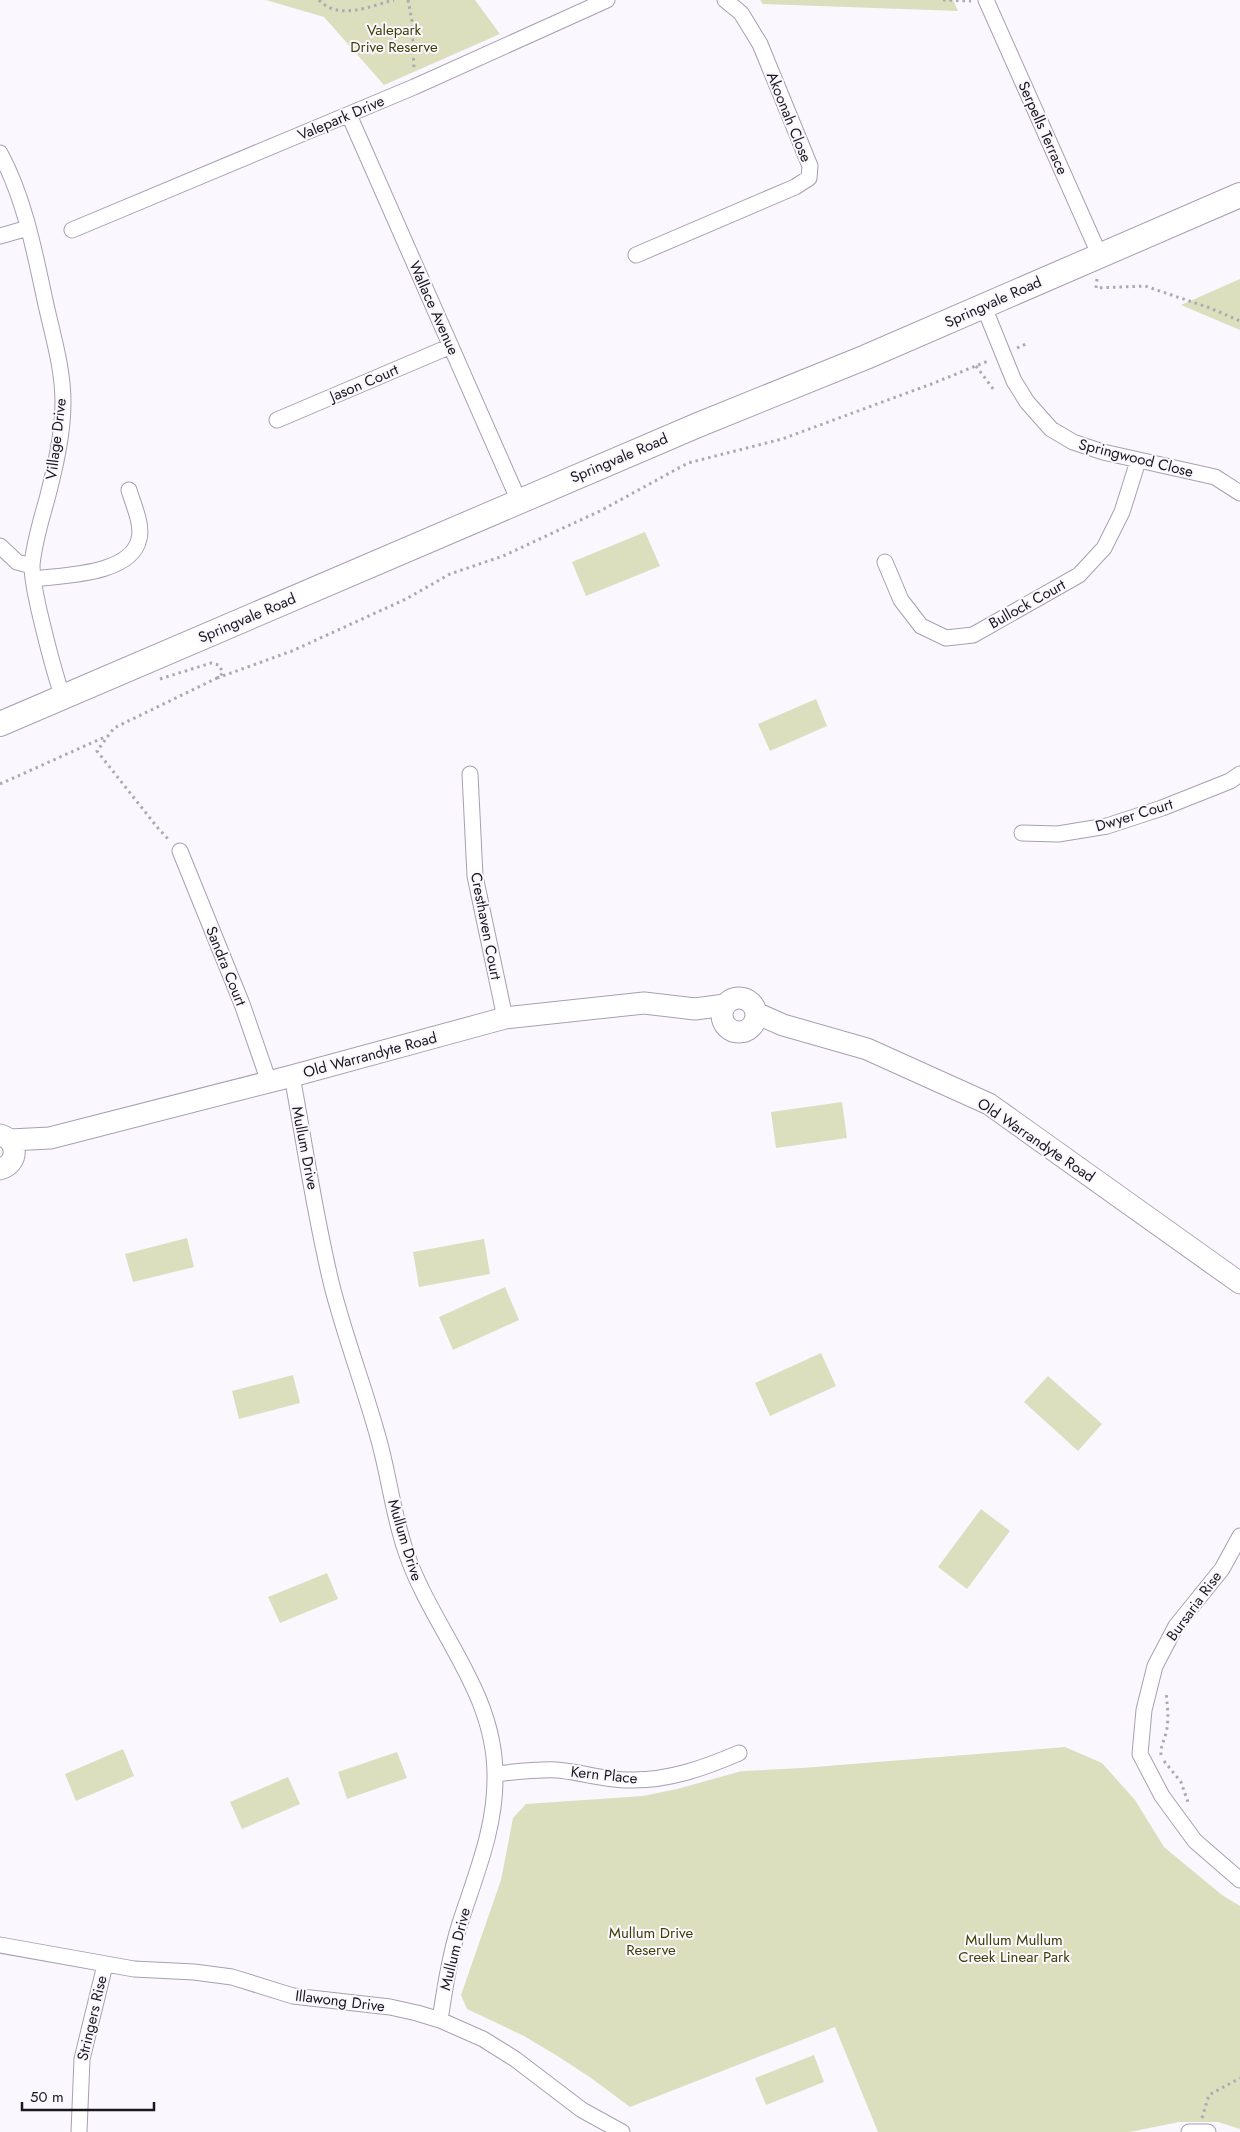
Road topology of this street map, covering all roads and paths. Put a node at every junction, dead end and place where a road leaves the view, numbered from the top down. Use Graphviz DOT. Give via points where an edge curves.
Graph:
graph roads {
  1 [pos="319,0"];
  2 [pos="394,0"];
  3 [pos="408,0"];
  4 [pos="607,0"];
  5 [pos="725,0"];
  6 [pos="943,0"];
  7 [pos="986,1"];
  8 [pos="414,87"];
  9 [pos="349,115"];
  10 [pos="0,154"];
  11 [pos="1240,195"];
  12 [pos="28,228"];
  13 [pos="72,230"];
  14 [pos="0,236"];
  15 [pos="636,255"];
  16 [pos="1100,256"];
  17 [pos="984,307"];
  18 [pos="1240,321"];
  19 [pos="1028,343"];
  20 [pos="451,346"];
  21 [pos="1004,354"];
  22 [pos="976,366"];
  23 [pos="994,390"];
  24 [pos="277,420"];
  25 [pos="1138,461"];
  26 [pos="129,490"];
  27 [pos="1240,493"];
  28 [pos="519,501"];
  29 [pos="0,546"];
  30 [pos="886,562"];
  31 [pos="33,572"];
  32 [pos="217,678"];
  33 [pos="159,680"];
  34 [pos="63,698"];
  35 [pos="0,724"];
  36 [pos="108,736"];
  37 [pos="470,774"];
  38 [pos="1240,774"];
  39 [pos="0,784"];
  40 [pos="1022,833"];
  41 [pos="180,851"];
  42 [pos="724,1014"];
  43 [pos="505,1018"];
  44 [pos="753,1021"];
  45 [pos="292,1076"];
  46 [pos="269,1082"];
  47 [pos="6,1151"];
  48 [pos="1240,1283"];
  49 [pos="1240,1536"];
  50 [pos="1166,1683"];
  51 [pos="739,1752"];
  52 [pos="496,1774"];
  53 [pos="1190,1806"];
  54 [pos="1240,1880"];
  55 [pos="0,1945"];
  56 [pos="105,1965"];
  57 [pos="440,2020"];
  58 [pos="1240,2078"];
  59 [pos="78,2132"];
  60 [pos="622,2132"];
  61 [pos="1198,2132"];
  1 -- 2 [label="path" via="332,9 346,12"];
  3 -- 8 [label="path" via="412,21"];
  4 -- 8 [label="street, Valepark Drive"];
  5 -- 15 [label="street, Akoonah Close" via="741,13 760,44 810,166 809,178 795,187"];
  6 -- 7 [label="path"];
  7 -- 16 [label="street, Serpells Terrace"];
  8 -- 9 [label="street, Valepark Drive"];
  9 -- 13 [label="street, Valepark Drive"];
  9 -- 20 [label="street, Wallace Avenue"];
  10 -- 12 [label="street, Village Drive"];
  11 -- 16 [label="main road, Springvale Road"];
  12 -- 14 [label="street"];
  12 -- 31 [label="street, Village Drive" via="53,336 63,402 53,475 38,530"];
  16 -- 17 [label="main road, Springvale Road"];
  16 -- 18 [label="path" via="1096,288 1145,286"];
  17 -- 21 [label="street, Springwood Close"];
  17 -- 28 [label="main road, Springvale Road"];
  19 -- 21 [label="path"];
  20 -- 24 [label="street, Jason Court"];
  20 -- 28 [label="street, Wallace Avenue"];
  21 -- 22 [label="path"];
  21 -- 25 [label="street, Springwood Close" via="1014,381 1027,402 1051,429 1073,442"];
  22 -- 23 [label="path"];
  22 -- 32 [label="path" via="782,439 688,463 600,511 503,556 450,574 406,598 292,650"];
  25 -- 27 [label="street, Springwood Close" via="1214,477"];
  25 -- 30 [label="street, Bullock Court" via="1122,512 1104,548 1079,575 973,635 946,638 921,626 901,600"];
  26 -- 31 [label="street" via="140,537 127,557 116,564 88,572"];
  28 -- 34 [label="main road, Springvale Road"];
  29 -- 31 [label="street"];
  31 -- 34 [label="street, Village Drive" via="46,640"];
  32 -- 33 [label="path" via="223,673 219,665 211,663"];
  32 -- 36 [label="path" via="114,728"];
  34 -- 35 [label="main road, Springvale Road"];
  36 -- 39 [label="path"];
  36 -- 41 [label="path" via="97,751 156,827"];
  37 -- 43 [label="street, Cresthaven Court" via="475,876"];
  38 -- 40 [label="street, Dwyer Court" via="1162,808 1107,826 1058,834"];
  41 -- 46 [label="street, Sandra Court" via="242,1004"];
  42 -- 43 [label="main road, Old Warrandyte Road" via="644,1003"];
  42 -- 44 [label="main road, Old Warrandyte Road" via="726,1028 735,1033 746,1032"];
  42 -- 44 [label="main road, Old Warrandyte Road" via="732,999 742,998 751,1003"];
  43 -- 45 [label="main road, Old Warrandyte Road"];
  44 -- 48 [label="main road, Old Warrandyte Road" via="784,1026 867,1049 989,1104"];
  45 -- 46 [label="main road, Old Warrandyte Road"];
  45 -- 52 [label="street, Mullum Drive" via="332,1284 384,1459 398,1528 418,1583 483,1705 492,1738"];
  46 -- 47 [label="main road, Old Warrandyte Road"];
  49 -- 54 [label="street, Bursaria Rise" via="1222,1569 1176,1626 1155,1666 1144,1710 1140,1754 1162,1796 1195,1840"];
  50 -- 53 [label="path" via="1169,1705 1167,1730 1160,1754 1181,1782"];
  51 -- 52 [label="street, Kern Place" via="690,1772 654,1779 628,1780 556,1770"];
  52 -- 57 [label="street, Mullum Drive" via="489,1836 452,1952"];
  55 -- 56 [label="street, Illawong Drive"];
  56 -- 57 [label="street, Illawong Drive" via="232,1977 293,1996 390,2007"];
  56 -- 59 [label="street, Stringers Rise" via="82,2059"];
  57 -- 60 [label="street, Illawong Drive" via="483,2040 582,2110"];
  58 -- 61 [label="path" via="1209,2095"];
}
